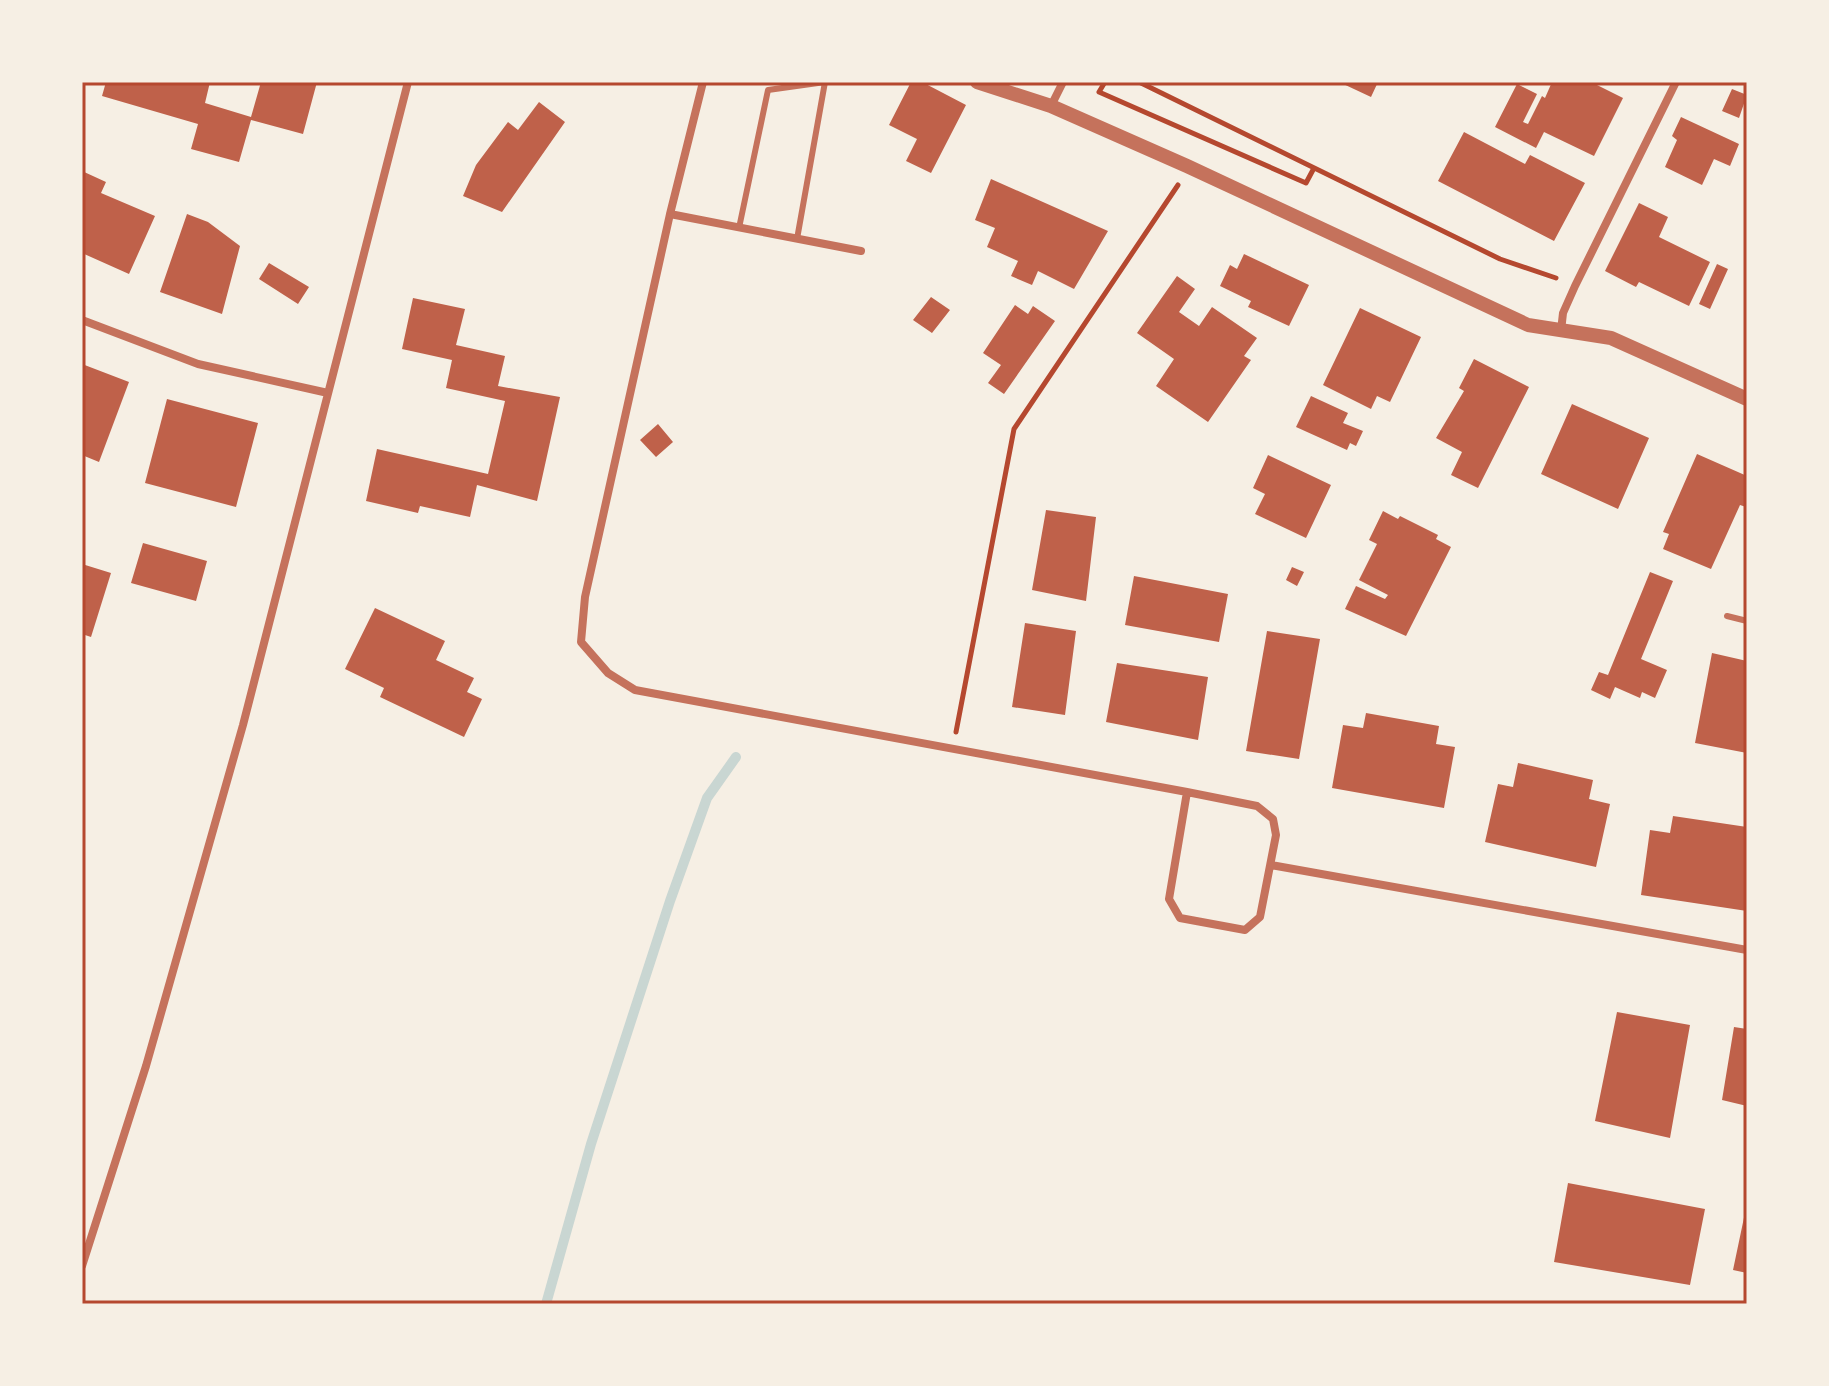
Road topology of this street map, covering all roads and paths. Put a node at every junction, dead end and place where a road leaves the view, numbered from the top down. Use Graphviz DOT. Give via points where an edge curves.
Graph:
graph roads {
  1 [pos="408,82"];
  2 [pos="703,82"];
  3 [pos="977,82"];
  4 [pos="1063,82"];
  5 [pos="1105,82"];
  6 [pos="1139,82"];
  7 [pos="1676,82"];
  8 [pos="1051,106"];
  9 [pos="1187,166"];
  10 [pos="1314,168"];
  11 [pos="670,214"];
  12 [pos="739,228"];
  13 [pos="797,239"];
  14 [pos="861,251"];
  15 [pos="1557,278"];
  16 [pos="82,320"];
  17 [pos="1561,331"];
  18 [pos="328,393"];
  19 [pos="1747,399"];
  20 [pos="1727,616"];
  21 [pos="1747,621"];
  22 [pos="953,748"];
  23 [pos="1187,792"];
  24 [pos="1271,865"];
  25 [pos="1747,950"];
  26 [pos="82,1266"];
  1 -- 18 [label="street"];
  2 -- 11 [label="street"];
  3 -- 8 [label="street"];
  4 -- 8 [label="street"];
  5 -- 10 [label="path" via="1099,92 1306,183"];
  6 -- 10 [label="path"];
  7 -- 17 [label="street" via="1575,286"];
  8 -- 9 [label="street"];
  9 -- 17 [label="street" via="1510,318"];
  9 -- 22 [label="path" via="1171,198 1014,429"];
  10 -- 15 [label="path" via="1500,259"];
  11 -- 12 [label="street"];
  11 -- 22 [label="street" via="588,581 581,642 608,673 635,690"];
  12 -- 13 [label="street"];
  12 -- 13 [label="lane" via="768,90 825,82"];
  13 -- 14 [label="street"];
  16 -- 18 [label="street" via="198,364"];
  17 -- 19 [label="street" via="1611,338"];
  18 -- 26 [label="street" via="239,741 146,1066"];
  20 -- 21 [label="lane"];
  22 -- 23 [label="street"];
  23 -- 24 [label="street" via="1257,806 1273,819"];
  23 -- 24 [label="street" via="1169,899 1180,918 1245,930 1260,917"];
  24 -- 25 [label="street"];
}
